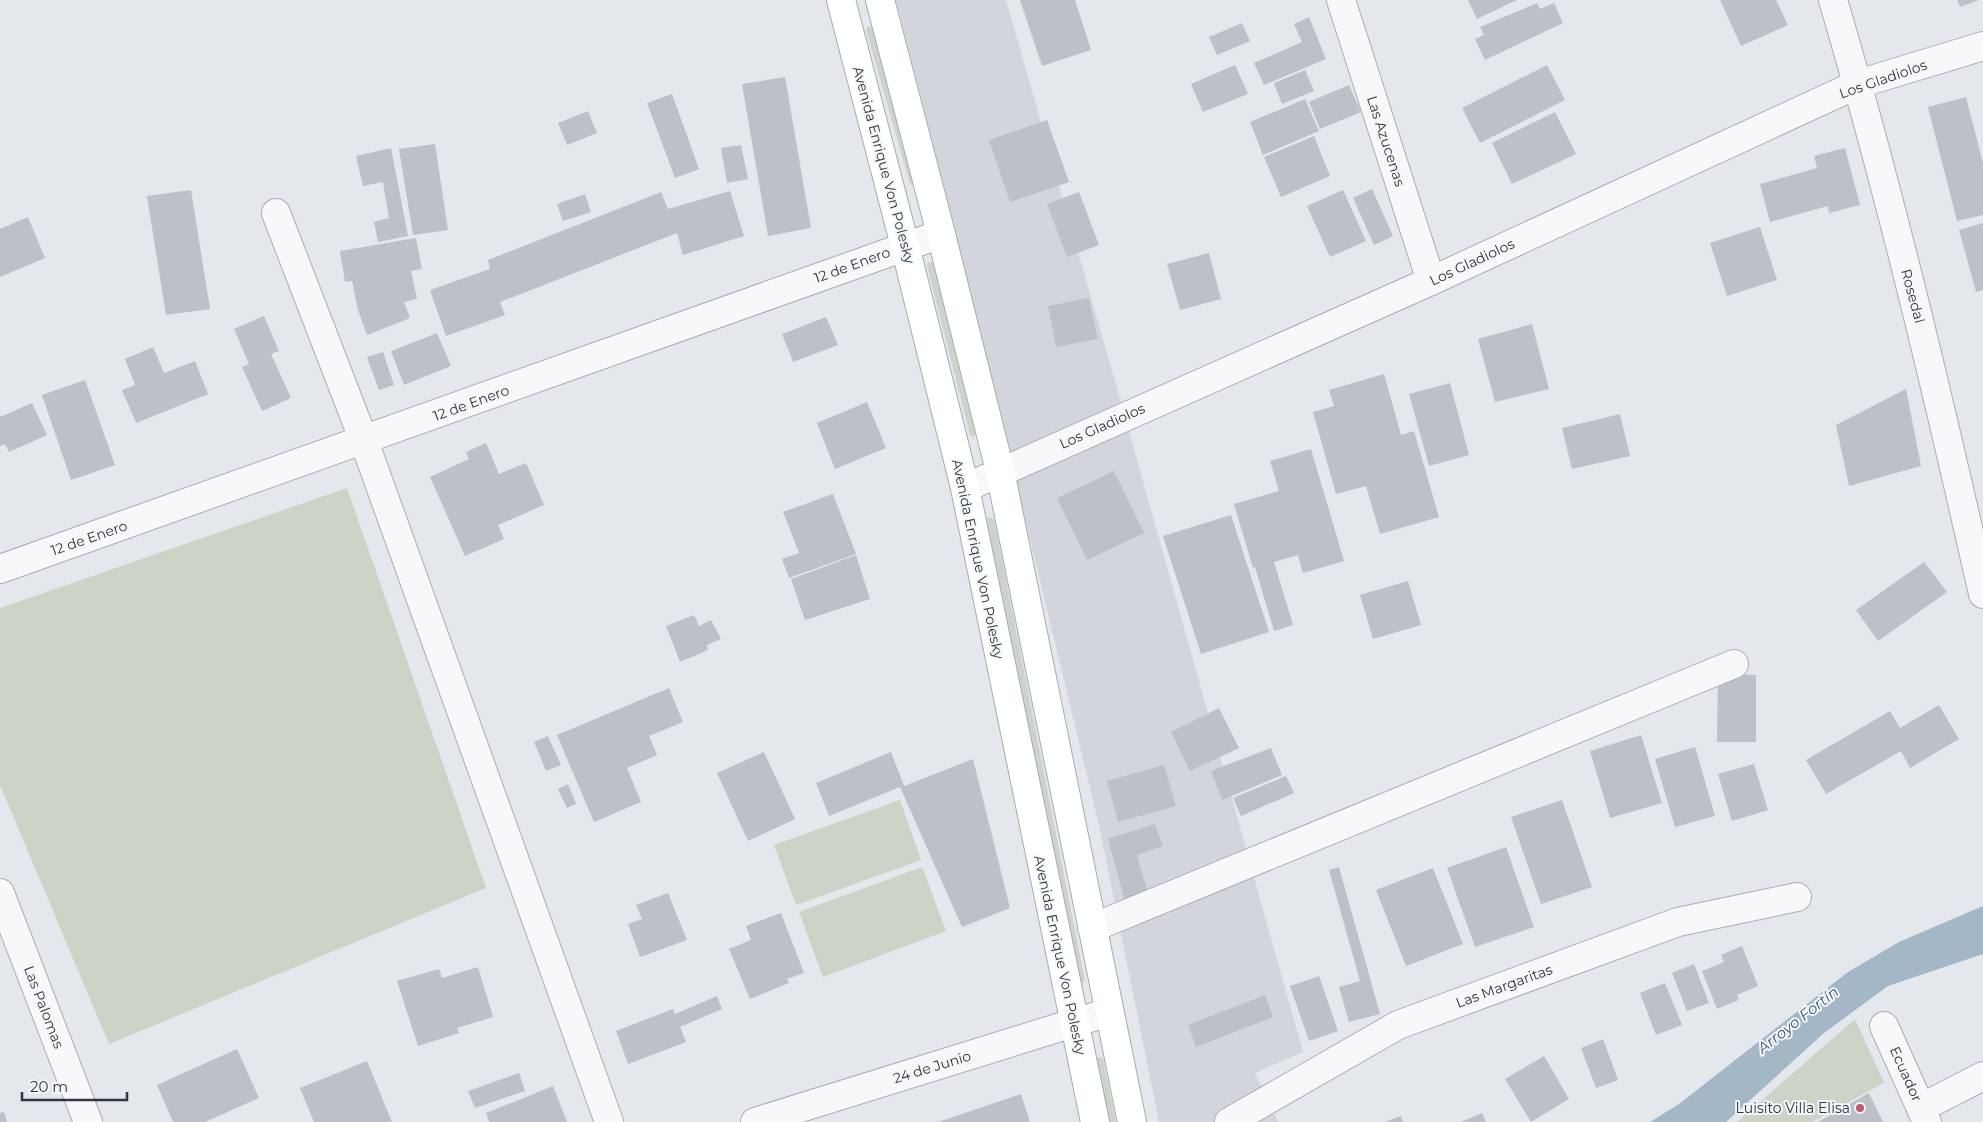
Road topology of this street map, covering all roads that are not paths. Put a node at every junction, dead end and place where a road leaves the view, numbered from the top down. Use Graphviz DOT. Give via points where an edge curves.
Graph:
graph roads {
  1 [pos="841,0"];
  2 [pos="880,0"];
  3 [pos="1341,0"];
  4 [pos="1833,0"];
  5 [pos="1983,46"];
  6 [pos="1858,84"];
  7 [pos="276,213"];
  8 [pos="941,234"];
  9 [pos="905,246"];
  10 [pos="1431,281"];
  11 [pos="364,441"];
  12 [pos="1000,472"];
  13 [pos="965,488"];
  14 [pos="0,569"];
  15 [pos="1983,594"];
  16 [pos="1734,664"];
  17 [pos="0,893"];
  18 [pos="1797,897"];
  19 [pos="1092,928"];
  20 [pos="1109,1012"];
  21 [pos="1073,1022"];
  22 [pos="1884,1026"];
  23 [pos="1983,1076"];
  24 [pos="1924,1115"];
  25 [pos="88,1122"];
  26 [pos="609,1122"];
  27 [pos="756,1122"];
  28 [pos="1095,1122"];
  29 [pos="1132,1122"];
  30 [pos="1229,1122"];
  1 -- 9 [label="main road, Avenida Enrique Von Polesky"];
  2 -- 8 [label="main road"];
  3 -- 10 [label="street, Las Azucenas"];
  4 -- 6 [label="street, Rosedal"];
  5 -- 6 [label="street, Los Gladiolos"];
  6 -- 10 [label="street, Los Gladiolos"];
  6 -- 15 [label="street, Rosedal" via="1931,365"];
  7 -- 11 [label="street"];
  8 -- 9 [label="street, 12 de Enero"];
  8 -- 12 [label="main road"];
  9 -- 11 [label="street, 12 de Enero"];
  9 -- 13 [label="main road, Avenida Enrique Von Polesky"];
  10 -- 12 [label="street, Los Gladiolos"];
  11 -- 14 [label="street, 12 de Enero"];
  11 -- 26 [label="street"];
  12 -- 13 [label="street, Los Gladiolos"];
  12 -- 19 [label="main road"];
  13 -- 21 [label="main road, Avenida Enrique Von Polesky"];
  16 -- 19 [label="street"];
  17 -- 25 [label="street, Las Palomas"];
  18 -- 30 [label="street, Las Margaritas" via="1678,922 1398,1025"];
  19 -- 20 [label="main road"];
  20 -- 21 [label="street, 24 de Junio"];
  20 -- 29 [label="main road"];
  21 -- 27 [label="street, 24 de Junio"];
  21 -- 28 [label="main road, Avenida Enrique Von Polesky"];
  22 -- 24 [label="street, Ecuador"];
  23 -- 24 [label="street"];
}
